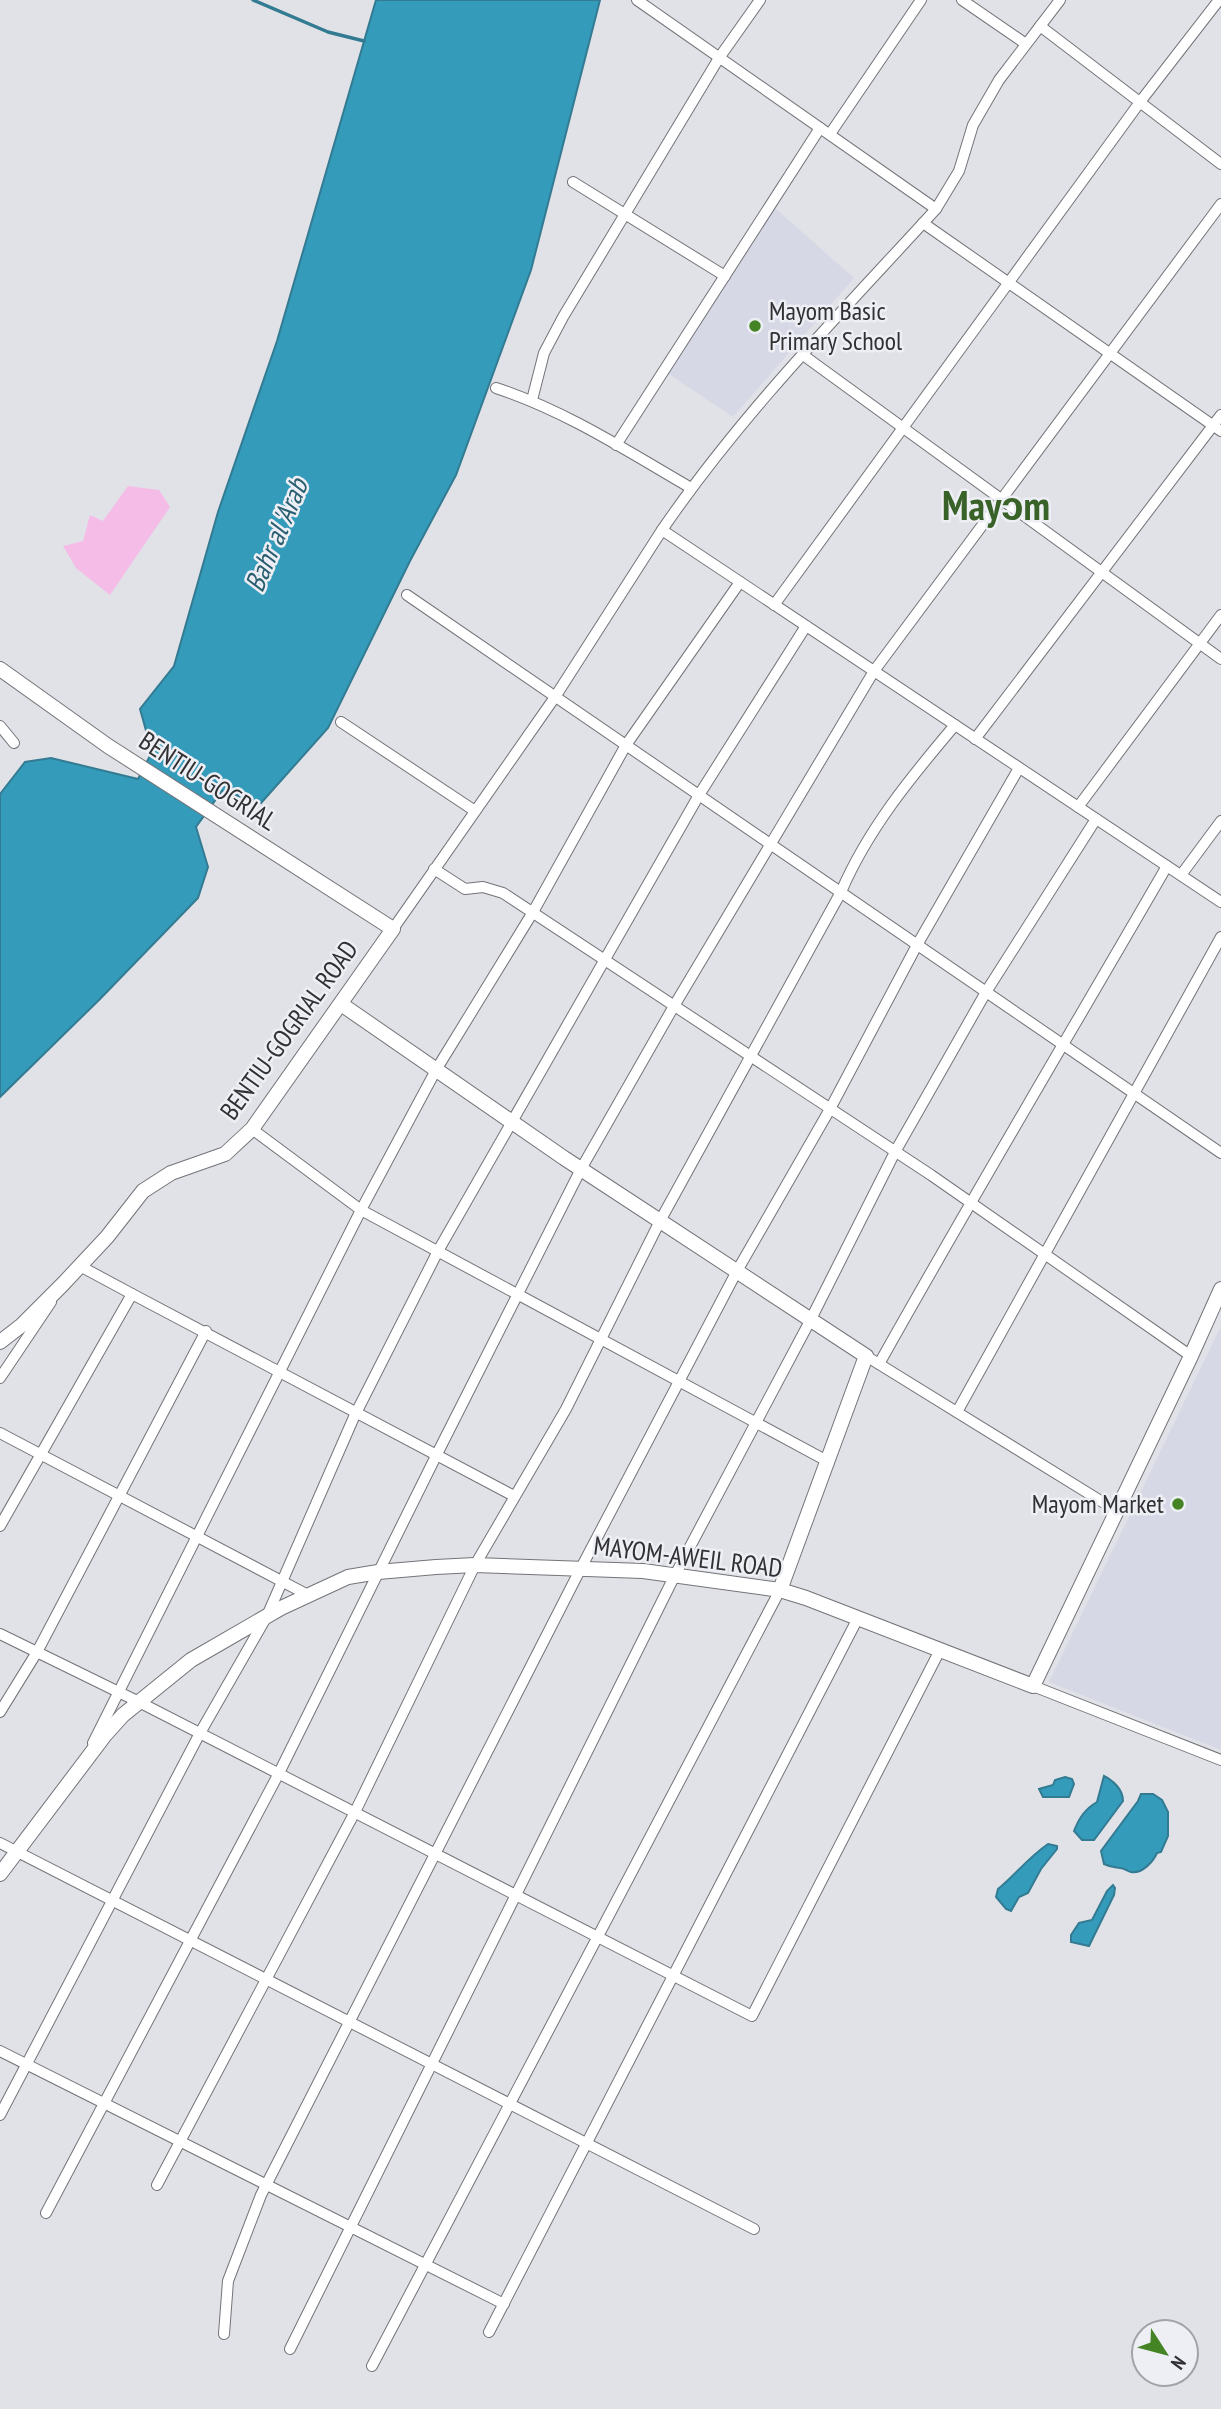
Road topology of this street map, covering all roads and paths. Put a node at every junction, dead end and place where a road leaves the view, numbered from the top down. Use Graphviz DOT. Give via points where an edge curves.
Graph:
graph roads {
  1 [pos="637,0"];
  2 [pos="760,0"];
  3 [pos="921,0"];
  4 [pos="962,0"];
  5 [pos="1060,0"];
  6 [pos="1219,0"];
  7 [pos="1040,26"];
  8 [pos="1026,44"];
  9 [pos="719,58"];
  10 [pos="1140,102"];
  11 [pos="820,128"];
  12 [pos="830,134"];
  13 [pos="1221,164"];
  14 [pos="573,181"];
  15 [pos="1221,204"];
  16 [pos="936,209"];
  17 [pos="624,213"];
  18 [pos="923,223"];
  19 [pos="724,276"];
  20 [pos="1009,283"];
  21 [pos="1110,354"];
  22 [pos="803,355"];
  23 [pos="496,388"];
  24 [pos="532,400"];
  25 [pos="1221,415"];
  26 [pos="903,428"];
  27 [pos="1217,428"];
  28 [pos="616,445"];
  29 [pos="691,488"];
  30 [pos="1002,499"];
  31 [pos="662,530"];
  32 [pos="1102,572"];
  33 [pos="740,582"];
  34 [pos="407,595"];
  35 [pos="774,605"];
  36 [pos="1221,615"];
  37 [pos="806,626"];
  38 [pos="1200,643"];
  39 [pos="1221,659"];
  40 [pos="0,669"];
  41 [pos="874,671"];
  42 [pos="555,696"];
  43 [pos="341,722"];
  44 [pos="955,725"];
  45 [pos="0,726"];
  46 [pos="975,738"];
  47 [pos="15,743"];
  48 [pos="626,745"];
  49 [pos="1019,768"];
  50 [pos="699,795"];
  51 [pos="1078,807"];
  52 [pos="475,811"];
  53 [pos="1096,819"];
  54 [pos="1221,821"];
  55 [pos="771,844"];
  56 [pos="1167,866"];
  57 [pos="434,869"];
  58 [pos="1181,875"];
  59 [pos="841,892"];
  60 [pos="1221,902"];
  61 [pos="533,912"];
  62 [pos="393,929"];
  63 [pos="1221,937"];
  64 [pos="917,945"];
  65 [pos="603,959"];
  66 [pos="986,992"];
  67 [pos="341,1004"];
  68 [pos="674,1006"];
  69 [pos="1064,1045"];
  70 [pos="749,1055"];
  71 [pos="436,1070"];
  72 [pos="1134,1094"];
  73 [pos="830,1109"];
  74 [pos="512,1122"];
  75 [pos="252,1129"];
  76 [pos="895,1152"];
  77 [pos="1221,1153"];
  78 [pos="581,1169"];
  79 [pos="969,1202"];
  80 [pos="362,1210"];
  81 [pos="660,1221"];
  82 [pos="438,1251"];
  83 [pos="1045,1254"];
  84 [pos="80,1266"];
  85 [pos="737,1271"];
  86 [pos="63,1284"];
  87 [pos="1221,1289"];
  88 [pos="517,1293"];
  89 [pos="132,1294"];
  90 [pos="811,1319"];
  91 [pos="206,1331"];
  92 [pos="602,1339"];
  93 [pos="0,1342"];
  94 [pos="1191,1356"];
  95 [pos="873,1360"];
  96 [pos="280,1371"];
  97 [pos="0,1378"];
  98 [pos="679,1381"];
  99 [pos="357,1412"];
  100 [pos="957,1412"];
  101 [pos="755,1422"];
  102 [pos="0,1433"];
  103 [pos="41,1454"];
  104 [pos="437,1454"];
  105 [pos="829,1462"];
  106 [pos="119,1495"];
  107 [pos="514,1496"];
  108 [pos="1117,1511"];
  109 [pos="0,1527"];
  110 [pos="197,1536"];
  111 [pos="475,1565"];
  112 [pos="581,1568"];
  113 [pos="378,1572"];
  114 [pos="675,1575"];
  115 [pos="282,1581"];
  116 [pos="780,1590"];
  117 [pos="308,1595"];
  118 [pos="267,1616"];
  119 [pos="858,1618"];
  120 [pos="0,1634"];
  121 [pos="940,1650"];
  122 [pos="37,1652"];
  123 [pos="1033,1686"];
  124 [pos="119,1692"];
  125 [pos="139,1702"];
  126 [pos="0,1712"];
  127 [pos="200,1733"];
  128 [pos="1221,1760"];
  129 [pos="82,1766"];
  130 [pos="279,1773"];
  131 [pos="355,1812"];
  132 [pos="0,1843"];
  133 [pos="15,1852"];
  134 [pos="435,1854"];
  135 [pos="0,1874"];
  136 [pos="516,1895"];
  137 [pos="112,1901"];
  138 [pos="598,1937"];
  139 [pos="190,1941"];
  140 [pos="673,1976"];
  141 [pos="266,1980"];
  142 [pos="349,2022"];
  143 [pos="0,2051"];
  144 [pos="27,2064"];
  145 [pos="432,2065"];
  146 [pos="104,2103"];
  147 [pos="510,2104"];
  148 [pos="0,2115"];
  149 [pos="180,2141"];
  150 [pos="587,2144"];
  151 [pos="158,2185"];
  152 [pos="267,2185"];
  153 [pos="46,2213"];
  154 [pos="351,2227"];
  155 [pos="754,2229"];
  156 [pos="425,2264"];
  157 [pos="504,2304"];
  158 [pos="489,2332"];
  159 [pos="223,2334"];
  160 [pos="290,2349"];
  161 [pos="372,2366"];
  1 -- 9 [label="street"];
  2 -- 9 [label="street"];
  3 -- 12 [label="street"];
  4 -- 8 [label="street"];
  5 -- 7 [label="street"];
  6 -- 10 [label="street"];
  7 -- 8 [label="street"];
  7 -- 10 [label="street"];
  8 -- 16 [label="street" via="973,125 959,171"];
  9 -- 11 [label="street"];
  9 -- 17 [label="street"];
  10 -- 13 [label="street"];
  10 -- 20 [label="street"];
  11 -- 12 [label="street"];
  11 -- 19 [label="street"];
  12 -- 16 [label="street"];
  14 -- 17 [label="street"];
  15 -- 21 [label="street"];
  16 -- 18 [label="street"];
  17 -- 19 [label="street"];
  17 -- 24 [label="street" via="544,353"];
  18 -- 20 [label="street"];
  18 -- 22 [label="street"];
  19 -- 28 [label="street"];
  20 -- 21 [label="street"];
  20 -- 26 [label="street"];
  21 -- 27 [label="street"];
  21 -- 30 [label="street"];
  22 -- 26 [label="street"];
  22 -- 29 [label="street"];
  23 -- 24 [label="street"];
  24 -- 28 [label="street"];
  25 -- 27 [label="street"];
  26 -- 30 [label="street"];
  26 -- 35 [label="street"];
  27 -- 32 [label="street"];
  28 -- 29 [label="street"];
  29 -- 31 [label="street"];
  30 -- 32 [label="street"];
  30 -- 41 [label="street"];
  31 -- 33 [label="street"];
  31 -- 42 [label="street"];
  32 -- 38 [label="street"];
  32 -- 46 [label="street"];
  33 -- 35 [label="street"];
  33 -- 48 [label="street"];
  34 -- 42 [label="street"];
  35 -- 37 [label="street"];
  36 -- 38 [label="street"];
  37 -- 41 [label="street"];
  37 -- 50 [label="street"];
  38 -- 39 [label="street"];
  38 -- 51 [label="street"];
  40 -- 62 [label="main road, BENTIU-GOGRIAL"];
  41 -- 44 [label="street"];
  41 -- 55 [label="street"];
  42 -- 48 [label="street"];
  42 -- 52 [label="street"];
  43 -- 52 [label="street"];
  44 -- 46 [label="street"];
  44 -- 59 [label="street" via="877,824"];
  45 -- 47 [label="street"];
  46 -- 49 [label="street"];
  48 -- 50 [label="street"];
  48 -- 61 [label="street"];
  49 -- 51 [label="street"];
  49 -- 64 [label="street"];
  50 -- 55 [label="street"];
  50 -- 65 [label="street"];
  51 -- 53 [label="street"];
  52 -- 57 [label="street"];
  53 -- 56 [label="street"];
  53 -- 66 [label="street"];
  54 -- 58 [label="street"];
  55 -- 59 [label="street"];
  55 -- 68 [label="street"];
  56 -- 58 [label="street"];
  56 -- 69 [label="street"];
  57 -- 61 [label="street" via="466,889 483,887 503,893"];
  57 -- 62 [label="street"];
  58 -- 60 [label="street"];
  59 -- 64 [label="street"];
  59 -- 70 [label="street"];
  61 -- 65 [label="street"];
  61 -- 71 [label="street"];
  62 -- 67 [label="main road, BENTIU-GOGRIAL ROAD"];
  63 -- 72 [label="street"];
  64 -- 66 [label="street"];
  64 -- 73 [label="street"];
  65 -- 68 [label="street"];
  65 -- 74 [label="street"];
  66 -- 69 [label="street"];
  66 -- 76 [label="street"];
  67 -- 71 [label="main road"];
  67 -- 75 [label="main road, BENTIU-GOGRIAL ROAD"];
  68 -- 70 [label="street"];
  68 -- 78 [label="street"];
  69 -- 72 [label="street"];
  69 -- 79 [label="street"];
  70 -- 73 [label="street"];
  70 -- 81 [label="street"];
  71 -- 74 [label="main road"];
  71 -- 80 [label="street"];
  72 -- 77 [label="street"];
  72 -- 83 [label="street"];
  73 -- 76 [label="street"];
  73 -- 85 [label="street"];
  74 -- 78 [label="main road"];
  74 -- 82 [label="street"];
  75 -- 80 [label="street"];
  75 -- 84 [label="main road, BENTIU-GOGRIAL ROAD" via="225,1154 171,1173 143,1191"];
  76 -- 79 [label="street"];
  76 -- 90 [label="street"];
  78 -- 81 [label="main road"];
  78 -- 88 [label="street"];
  79 -- 83 [label="street"];
  79 -- 95 [label="street"];
  80 -- 82 [label="street"];
  80 -- 96 [label="street"];
  81 -- 85 [label="main road"];
  81 -- 92 [label="street"];
  82 -- 88 [label="street"];
  82 -- 99 [label="street"];
  83 -- 94 [label="street"];
  83 -- 100 [label="street"];
  84 -- 86 [label="main road, BENTIU-GOGRIAL ROAD"];
  84 -- 89 [label="street"];
  85 -- 90 [label="main road"];
  85 -- 98 [label="street"];
  86 -- 93 [label="main road, BENTIU-GOGRIAL ROAD"];
  86 -- 97 [label="street"];
  87 -- 94 [label="main road"];
  88 -- 92 [label="street"];
  88 -- 104 [label="street"];
  89 -- 91 [label="street"];
  89 -- 103 [label="street"];
  90 -- 95 [label="main road"];
  90 -- 101 [label="street"];
  91 -- 96 [label="street"];
  91 -- 106 [label="street"];
  92 -- 98 [label="street"];
  92 -- 107 [label="street"];
  94 -- 108 [label="main road"];
  95 -- 100 [label="street"];
  95 -- 105 [label="main road"];
  96 -- 99 [label="street"];
  96 -- 110 [label="street"];
  98 -- 101 [label="street"];
  98 -- 112 [label="street"];
  99 -- 104 [label="street"];
  99 -- 115 [label="street"];
  100 -- 108 [label="street"];
  101 -- 105 [label="street"];
  101 -- 114 [label="street"];
  102 -- 103 [label="street"];
  103 -- 106 [label="street"];
  103 -- 109 [label="street"];
  104 -- 107 [label="street"];
  104 -- 113 [label="street"];
  105 -- 116 [label="main road"];
  106 -- 110 [label="street"];
  106 -- 122 [label="street"];
  107 -- 111 [label="street"];
  108 -- 123 [label="main road"];
  110 -- 115 [label="street"];
  110 -- 124 [label="street"];
  111 -- 112 [label="main road, MAYOM-AWEIL ROAD"];
  111 -- 113 [label="main road, MAYOM-AWEIL ROAD"];
  111 -- 131 [label="street"];
  112 -- 114 [label="main road, MAYOM-AWEIL ROAD"];
  112 -- 134 [label="street"];
  113 -- 117 [label="main road, MAYOM-AWEIL ROAD" via="348,1577"];
  113 -- 130 [label="street"];
  114 -- 116 [label="main road, MAYOM-AWEIL ROAD"];
  114 -- 136 [label="street"];
  115 -- 117 [label="street"];
  115 -- 118 [label="street"];
  116 -- 119 [label="main road, MAYOM-AWEIL ROAD"];
  116 -- 138 [label="street"];
  117 -- 118 [label="main road, MAYOM-AWEIL ROAD"];
  118 -- 125 [label="main road, MAYOM-AWEIL ROAD" via="191,1660"];
  118 -- 127 [label="street"];
  119 -- 121 [label="main road, MAYOM-AWEIL ROAD"];
  119 -- 140 [label="street"];
  120 -- 122 [label="street"];
  121 -- 123 [label="main road, MAYOM-AWEIL ROAD"];
  121 -- 140 [label="street" via="752,2016"];
  122 -- 124 [label="street"];
  122 -- 126 [label="street"];
  123 -- 128 [label="street"];
  124 -- 125 [label="street"];
  124 -- 129 [label="street"];
  125 -- 127 [label="street"];
  125 -- 129 [label="main road, MAYOM-AWEIL ROAD"];
  127 -- 130 [label="street"];
  127 -- 137 [label="street"];
  129 -- 133 [label="main road, MAYOM-AWEIL ROAD"];
  130 -- 131 [label="street"];
  130 -- 139 [label="street"];
  131 -- 134 [label="street"];
  131 -- 141 [label="street"];
  132 -- 133 [label="street"];
  133 -- 135 [label="main road, MAYOM-AWEIL ROAD"];
  133 -- 137 [label="street"];
  134 -- 136 [label="street"];
  134 -- 142 [label="street"];
  136 -- 138 [label="street"];
  136 -- 145 [label="street"];
  137 -- 139 [label="street"];
  137 -- 144 [label="street"];
  138 -- 140 [label="street"];
  138 -- 147 [label="street"];
  139 -- 141 [label="street"];
  139 -- 146 [label="street"];
  140 -- 150 [label="street"];
  141 -- 142 [label="street"];
  141 -- 149 [label="street"];
  142 -- 145 [label="street"];
  142 -- 152 [label="street"];
  143 -- 144 [label="street"];
  144 -- 146 [label="street"];
  144 -- 148 [label="street"];
  145 -- 147 [label="street"];
  145 -- 154 [label="street"];
  146 -- 149 [label="street"];
  146 -- 153 [label="street"];
  147 -- 150 [label="street"];
  147 -- 156 [label="street"];
  149 -- 151 [label="street"];
  149 -- 152 [label="street"];
  150 -- 155 [label="street"];
  150 -- 157 [label="street"];
  152 -- 154 [label="street"];
  152 -- 159 [label="street" via="228,2281"];
  154 -- 156 [label="street"];
  154 -- 160 [label="street"];
  156 -- 157 [label="street"];
  156 -- 161 [label="street"];
  157 -- 158 [label="street"];
}
